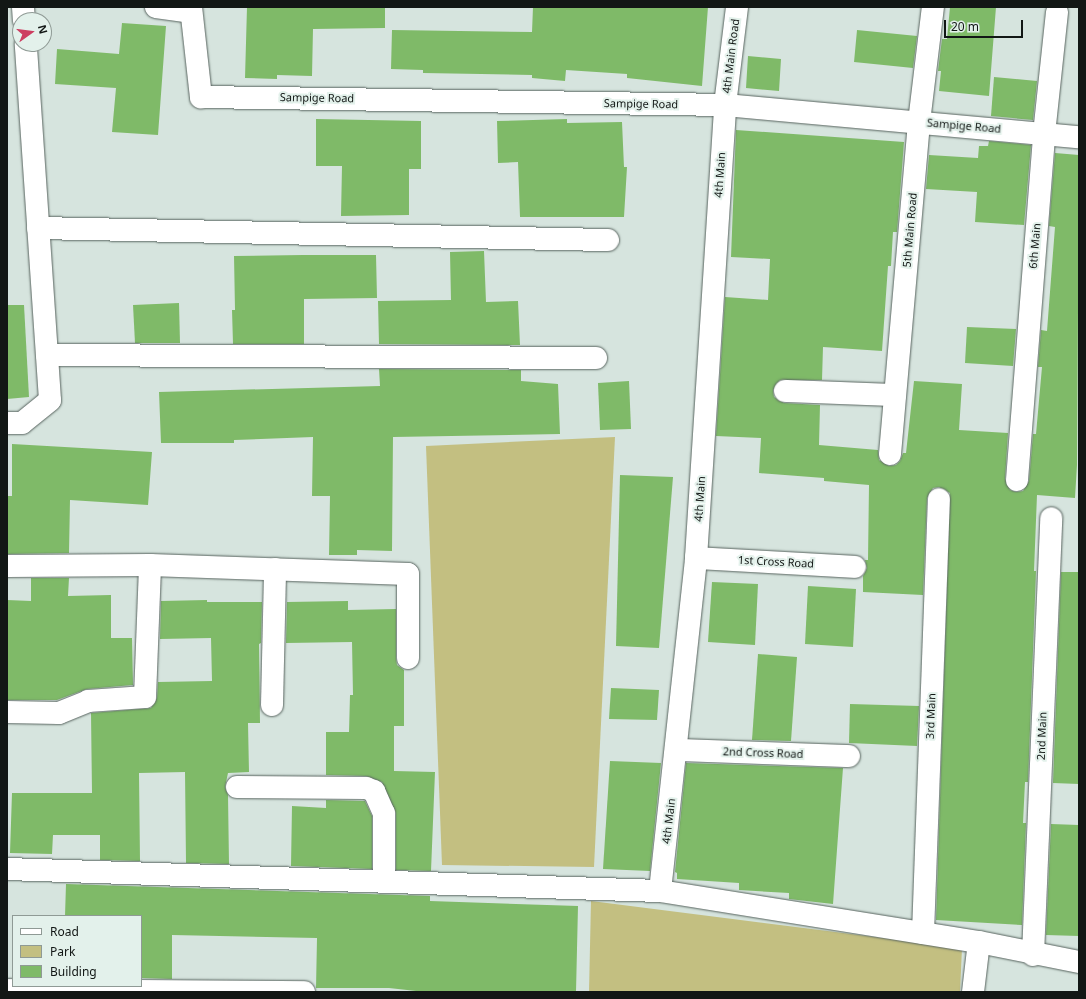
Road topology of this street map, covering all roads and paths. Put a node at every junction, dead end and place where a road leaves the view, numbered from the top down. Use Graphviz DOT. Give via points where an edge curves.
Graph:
graph roads {
  1 [pos="156,7"];
  2 [pos="737,7"];
  3 [pos="933,7"];
  4 [pos="191,10"];
  5 [pos="1057,13"];
  6 [pos="27,52"];
  7 [pos="725,105"];
  8 [pos="919,122"];
  9 [pos="1044,134"];
  10 [pos="1079,137"];
  11 [pos="38,228"];
  12 [pos="608,240"];
  13 [pos="47,355"];
  14 [pos="596,358"];
  15 [pos="786,391"];
  16 [pos="895,395"];
  17 [pos="7,422"];
  18 [pos="890,454"];
  19 [pos="1017,480"];
  20 [pos="939,499"];
  21 [pos="1051,518"];
  22 [pos="696,558"];
  23 [pos="150,565"];
  24 [pos="7,566"];
  25 [pos="855,567"];
  26 [pos="275,569"];
  27 [pos="408,658"];
  28 [pos="272,705"];
  29 [pos="7,712"];
  30 [pos="677,750"];
  31 [pos="849,756"];
  32 [pos="237,787"];
  33 [pos="7,869"];
  34 [pos="384,882"];
  35 [pos="660,891"];
  36 [pos="923,933"];
  37 [pos="979,942"];
  38 [pos="1033,955"];
  39 [pos="1079,962"];
  40 [pos="7,990"];
  41 [pos="300,992"];
  42 [pos="304,992"];
  43 [pos="973,992"];
  1 -- 4 [label="street"];
  2 -- 7 [label="street, 4th Main Road"];
  3 -- 8 [label="street, 5th Main Road"];
  4 -- 7 [label="street, Sampige Road" via="201,96"];
  5 -- 9 [label="street, 6th Main"];
  6 -- 11 [label="street"];
  7 -- 8 [label="street, Sampige Road"];
  7 -- 22 [label="street, 4th Main"];
  8 -- 9 [label="street, Sampige Road"];
  8 -- 16 [label="street, 5th Main Road"];
  9 -- 10 [label="street, Sampige Road"];
  9 -- 19 [label="street, 6th Main"];
  11 -- 12 [label="street"];
  11 -- 13 [label="street"];
  13 -- 14 [label="street"];
  13 -- 17 [label="street" via="50,400 22,423"];
  15 -- 16 [label="street"];
  16 -- 18 [label="street, 5th Main Road"];
  20 -- 36 [label="street, 3rd Main"];
  21 -- 38 [label="street, 2nd Main"];
  22 -- 25 [label="street, 1st Cross Road"];
  22 -- 30 [label="street, 4th Main"];
  23 -- 24 [label="street"];
  23 -- 26 [label="street"];
  23 -- 29 [label="street" via="145,697 88,701 59,713"];
  26 -- 27 [label="street" via="408,574"];
  26 -- 28 [label="street"];
  30 -- 31 [label="street, 2nd Cross Road"];
  30 -- 35 [label="street, 4th Main"];
  32 -- 34 [label="street" via="366,788 374,791 384,813"];
  33 -- 34 [label="street"];
  34 -- 35 [label="street"];
  35 -- 36 [label="street"];
  36 -- 37 [label="street"];
  37 -- 38 [label="street"];
  37 -- 43 [label="street"];
  38 -- 39 [label="street"];
  40 -- 41 [label="street"];
  41 -- 42 [label="street"];
}
